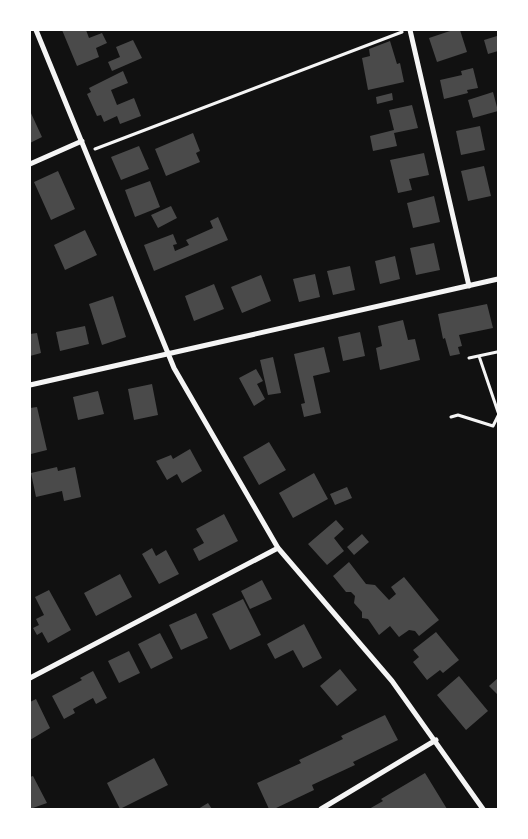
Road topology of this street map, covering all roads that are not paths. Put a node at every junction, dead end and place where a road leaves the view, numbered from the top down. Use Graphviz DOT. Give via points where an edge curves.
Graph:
graph roads {
  1 [pos="36,30"];
  2 [pos="409,30"];
  3 [pos="82,141"];
  4 [pos="30,164"];
  5 [pos="498,280"];
  6 [pos="469,286"];
  7 [pos="168,354"];
  8 [pos="30,385"];
  9 [pos="278,548"];
  10 [pos="30,678"];
  11 [pos="436,740"];
  12 [pos="322,809"];
  13 [pos="483,809"];
  1 -- 3 [label="street"];
  2 -- 6 [label="street"];
  3 -- 4 [label="street"];
  3 -- 7 [label="street"];
  5 -- 6 [label="street"];
  6 -- 7 [label="street"];
  7 -- 8 [label="street"];
  7 -- 9 [label="street"];
  9 -- 10 [label="street"];
  9 -- 11 [label="street" via="392,681"];
  11 -- 12 [label="street"];
  11 -- 13 [label="street"];
}
